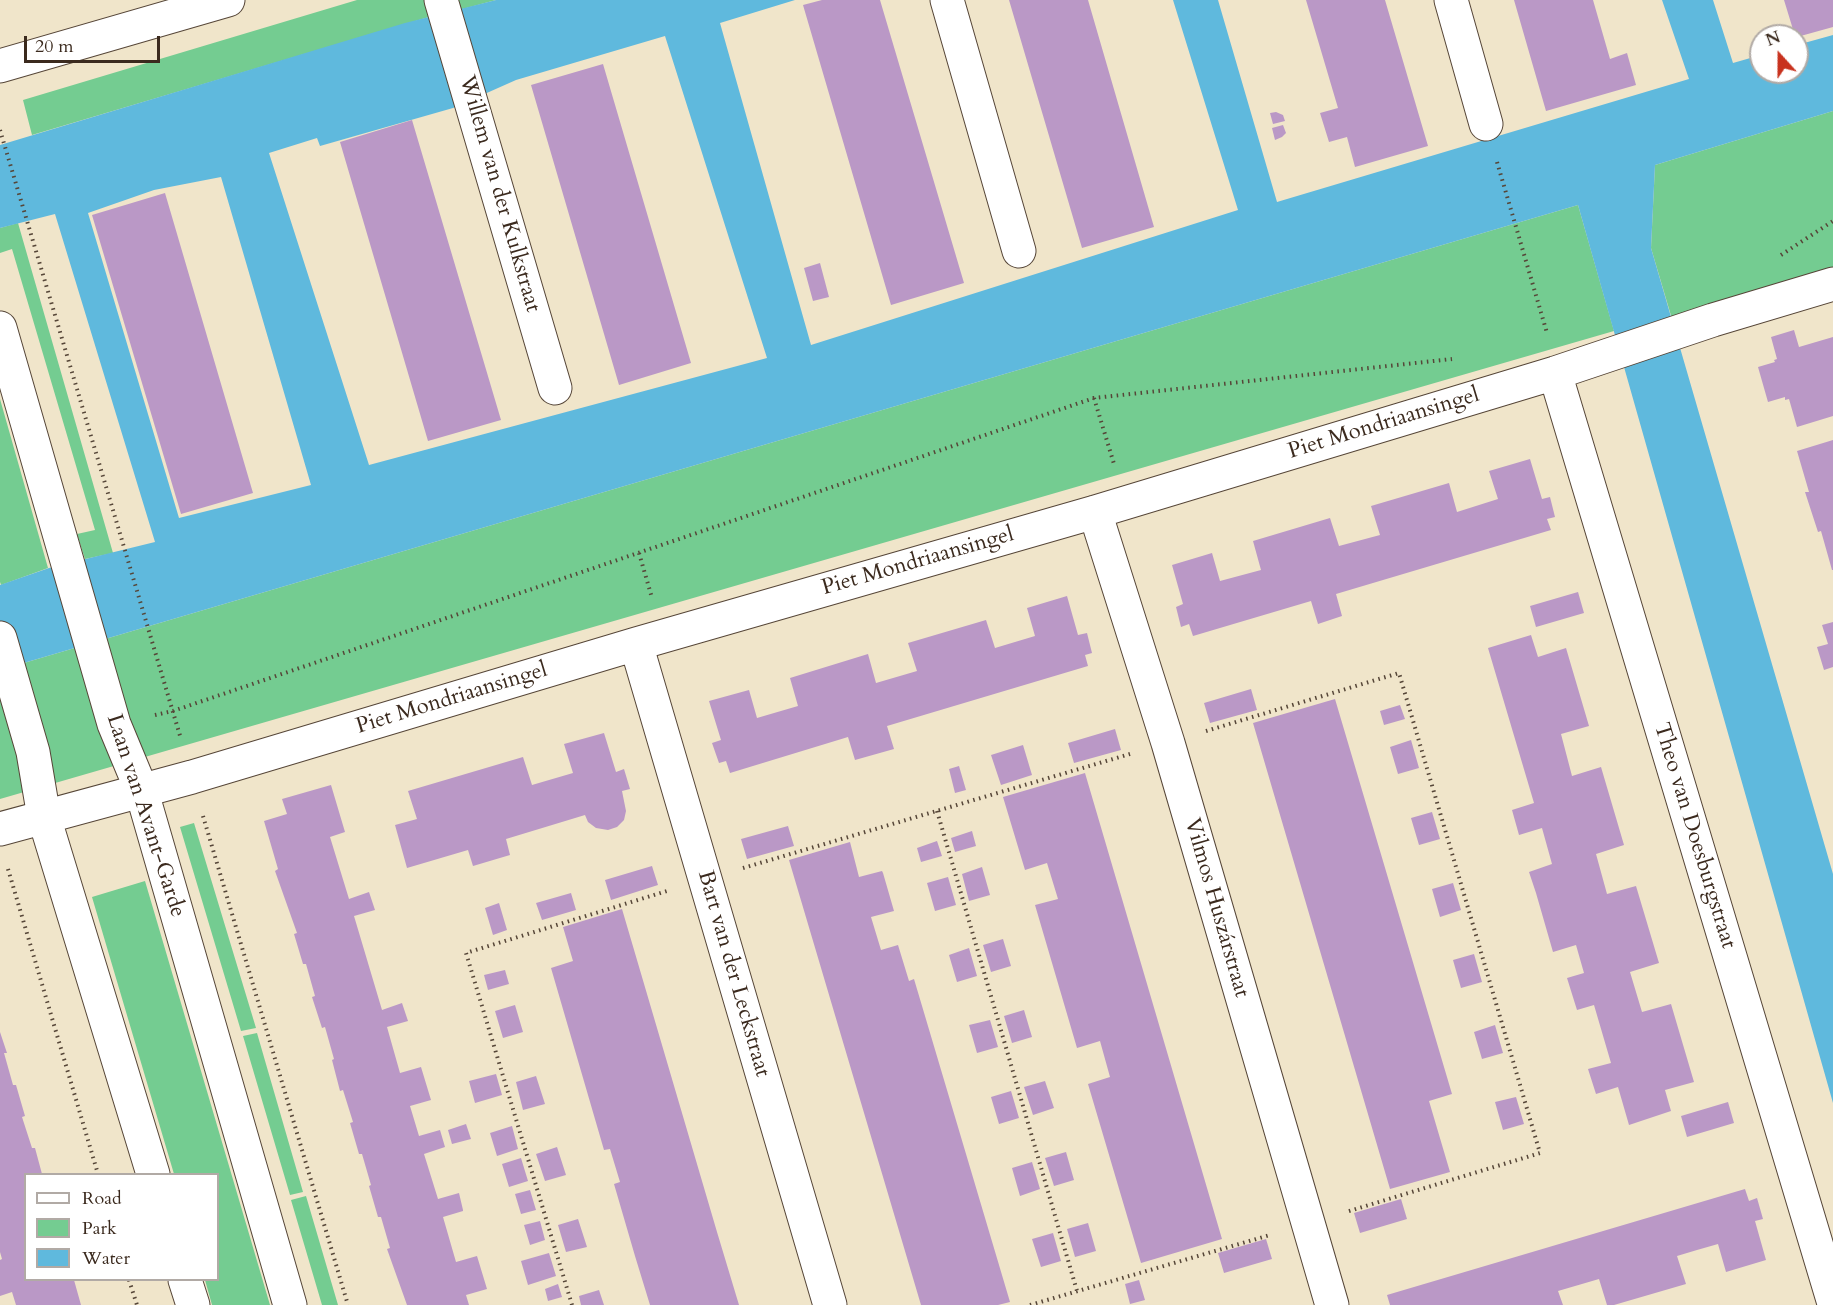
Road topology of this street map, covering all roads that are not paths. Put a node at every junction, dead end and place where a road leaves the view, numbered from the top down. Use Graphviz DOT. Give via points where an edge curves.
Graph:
graph roads {
  1 [pos="228,0"];
  2 [pos="441,0"];
  3 [pos="947,0"];
  4 [pos="1450,0"];
  5 [pos="0,66"];
  6 [pos="1486,124"];
  7 [pos="1020,251"];
  8 [pos="1833,284"];
  9 [pos="0,328"];
  10 [pos="1555,373"];
  11 [pos="555,388"];
  12 [pos="1110,507"];
  13 [pos="0,638"];
  14 [pos="636,644"];
  15 [pos="141,789"];
  16 [pos="44,817"];
  17 [pos="0,829"];
  18 [pos="153,1173"];
  19 [pos="185,1281"];
  20 [pos="1833,1300"];
  21 [pos="193,1305"];
  22 [pos="290,1305"];
  23 [pos="830,1305"];
  24 [pos="1332,1305"];
  1 -- 5 [label="street"];
  2 -- 11 [label="street, Willem van der Kulkstraat"];
  3 -- 7 [label="street"];
  4 -- 6 [label="street"];
  8 -- 10 [label="street, Piet Mondriaansingel"];
  9 -- 15 [label="street, Laan van Avant-Garde" via="114,724"];
  10 -- 12 [label="street, Piet Mondriaansingel"];
  10 -- 20 [label="street, Theo van Doesburgstraat"];
  12 -- 14 [label="street, Piet Mondriaansingel"];
  12 -- 24 [label="street, Vilmos Huszárstraat" via="1168,743"];
  13 -- 16 [label="street" via="33,752"];
  14 -- 15 [label="street, Piet Mondriaansingel"];
  14 -- 23 [label="street, Bart van der Leckstraat"];
  15 -- 16 [label="street, Piet Mondriaansingel"];
  15 -- 22 [label="street, Laan van Avant-Garde"];
  16 -- 17 [label="street, Piet Mondriaansingel"];
  16 -- 18 [label="street"];
  19 -- 21 [label="street"];
}
